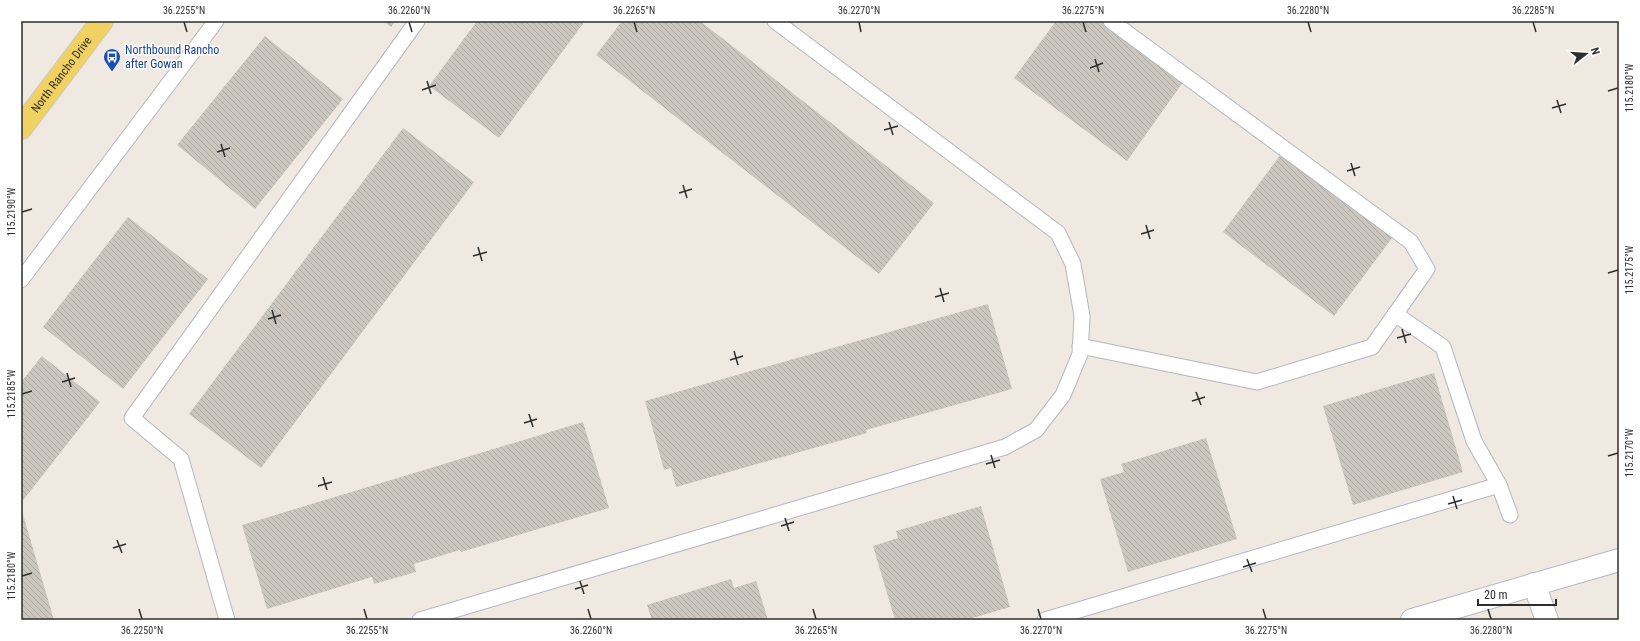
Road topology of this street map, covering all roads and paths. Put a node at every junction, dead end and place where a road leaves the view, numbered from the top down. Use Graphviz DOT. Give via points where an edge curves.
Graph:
graph roads {
  1 [pos="102,21"];
  2 [pos="216,21"];
  3 [pos="417,21"];
  4 [pos="775,21"];
  5 [pos="1111,21"];
  6 [pos="21,128"];
  7 [pos="21,280"];
  8 [pos="1395,314"];
  9 [pos="1080,346"];
  10 [pos="1499,485"];
  11 [pos="1510,515"];
  12 [pos="1619,560"];
  13 [pos="1534,584"];
  14 [pos="227,620"];
  15 [pos="420,620"];
  16 [pos="1045,620"];
  17 [pos="1412,620"];
  18 [pos="1547,620"];
  1 -- 6 [label="main road, North Rancho Drive"];
  2 -- 7 [label="lane"];
  3 -- 14 [label="lane" via="132,418 181,459"];
  4 -- 9 [label="lane" via="1058,233 1073,264 1082,316"];
  5 -- 8 [label="lane" via="1412,242 1426,269"];
  8 -- 9 [label="lane" via="1372,347 1257,382"];
  8 -- 10 [label="lane" via="1443,347 1474,441"];
  9 -- 15 [label="lane" via="1080,354 1063,395 1036,430 1005,447"];
  10 -- 11 [label="lane"];
  10 -- 16 [label="lane"];
  12 -- 13 [label="street"];
  13 -- 17 [label="street"];
  13 -- 18 [label="street"];
}
